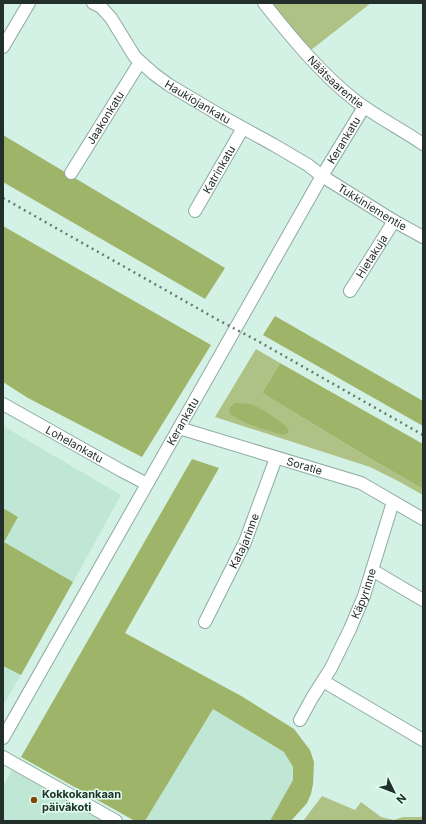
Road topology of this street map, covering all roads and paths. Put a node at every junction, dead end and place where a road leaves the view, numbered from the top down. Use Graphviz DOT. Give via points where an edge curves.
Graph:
graph roads {
  1 [pos="29,3"];
  2 [pos="264,3"];
  3 [pos="99,4"];
  4 [pos="3,47"];
  5 [pos="140,62"];
  6 [pos="364,106"];
  7 [pos="243,128"];
  8 [pos="423,144"];
  9 [pos="71,173"];
  10 [pos="322,176"];
  11 [pos="195,211"];
  12 [pos="394,221"];
  13 [pos="423,238"];
  14 [pos="350,291"];
  15 [pos="3,404"];
  16 [pos="179,428"];
  17 [pos="276,458"];
  18 [pos="147,484"];
  19 [pos="393,502"];
  20 [pos="423,519"];
  21 [pos="372,570"];
  22 [pos="423,600"];
  23 [pos="205,622"];
  24 [pos="323,681"];
  25 [pos="300,720"];
  26 [pos="3,738"];
  27 [pos="423,740"];
  28 [pos="3,757"];
  29 [pos="116,821"];
  1 -- 4 [label="street"];
  2 -- 6 [label="street, Näätsaarentie" via="308,55"];
  3 -- 5 [label="street, Haukiojankatu"];
  5 -- 7 [label="street, Haukiojankatu" via="169,85"];
  5 -- 9 [label="street, Jaakonkatu"];
  6 -- 8 [label="street, Näätsaarentie"];
  6 -- 10 [label="street, Kerankatu"];
  7 -- 10 [label="street, Haukiojankatu" via="308,164"];
  7 -- 11 [label="street, Katrinkatu"];
  10 -- 12 [label="street, Tukkiniementie"];
  10 -- 16 [label="street, Kerankatu"];
  12 -- 13 [label="street, Tukkiniementie"];
  12 -- 14 [label="street, Hietakuja"];
  15 -- 18 [label="street, Lohelankatu"];
  16 -- 17 [label="street, Soratie"];
  16 -- 18 [label="street, Kerankatu"];
  17 -- 19 [label="street, Soratie" via="361,483"];
  17 -- 23 [label="street, Katajarinne" via="245,542"];
  18 -- 26 [label="street, Kerankatu"];
  19 -- 20 [label="street, Soratie"];
  19 -- 21 [label="street, Käpyrinne"];
  21 -- 22 [label="street"];
  21 -- 24 [label="street, Käpyrinne" via="350,629"];
  24 -- 25 [label="street, Käpyrinne"];
  24 -- 27 [label="street"];
  28 -- 29 [label="street"];
}
